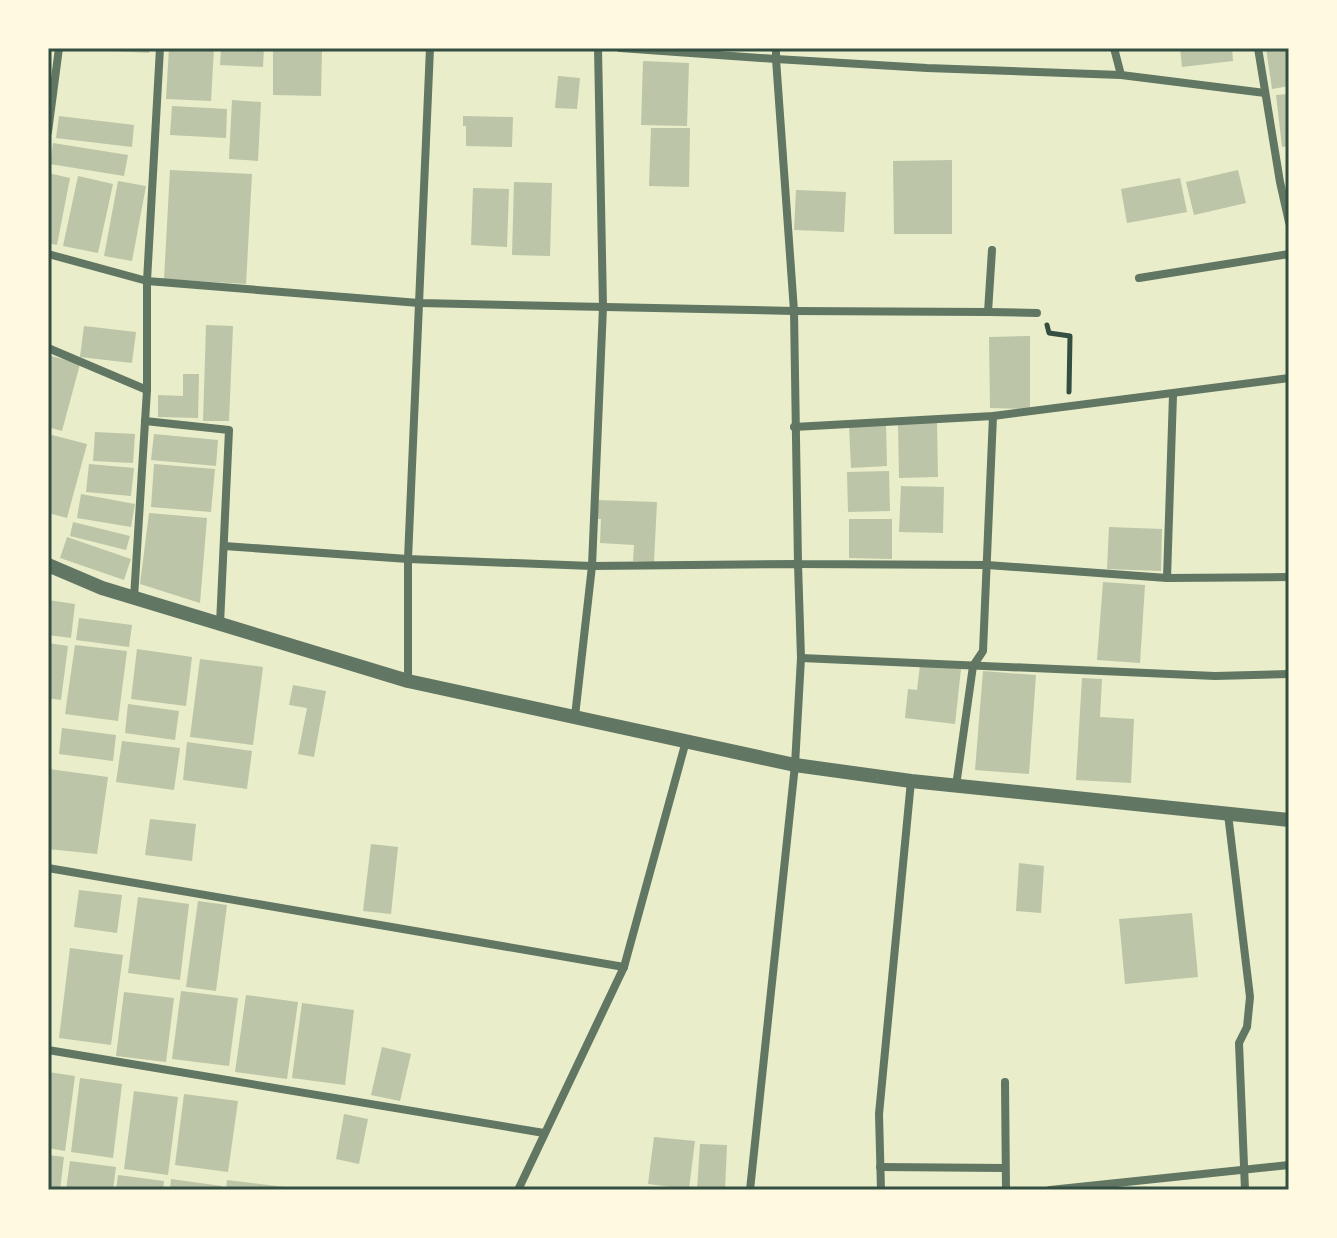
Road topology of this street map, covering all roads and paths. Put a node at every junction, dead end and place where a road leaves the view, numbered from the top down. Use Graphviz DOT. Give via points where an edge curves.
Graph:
graph roads {
  1 [pos="59,48"];
  2 [pos="160,48"];
  3 [pos="430,48"];
  4 [pos="598,48"];
  5 [pos="620,48"];
  6 [pos="776,48"];
  7 [pos="1114,48"];
  8 [pos="1258,48"];
  9 [pos="776,59"];
  10 [pos="1121,75"];
  11 [pos="1265,93"];
  12 [pos="48,132"];
  13 [pos="1289,222"];
  14 [pos="992,250"];
  15 [pos="48,254"];
  16 [pos="1289,254"];
  17 [pos="1139,278"];
  18 [pos="147,281"];
  19 [pos="419,303"];
  20 [pos="603,307"];
  21 [pos="794,311"];
  22 [pos="988,312"];
  23 [pos="1037,313"];
  24 [pos="48,348"];
  25 [pos="1289,378"];
  26 [pos="147,390"];
  27 [pos="1173,395"];
  28 [pos="1068,407"];
  29 [pos="993,416"];
  30 [pos="145,421"];
  31 [pos="794,427"];
  32 [pos="224,546"];
  33 [pos="408,559"];
  34 [pos="798,564"];
  35 [pos="48,565"];
  36 [pos="987,565"];
  37 [pos="592,566"];
  38 [pos="1289,577"];
  39 [pos="1167,578"];
  40 [pos="134,598"];
  41 [pos="220,624"];
  42 [pos="801,658"];
  43 [pos="973,666"];
  44 [pos="1289,674"];
  45 [pos="408,681"];
  46 [pos="575,716"];
  47 [pos="686,741"];
  48 [pos="795,765"];
  49 [pos="911,781"];
  50 [pos="956,786"];
  51 [pos="1228,814"];
  52 [pos="1289,820"];
  53 [pos="48,868"];
  54 [pos="624,967"];
  55 [pos="48,1050"];
  56 [pos="1005,1082"];
  57 [pos="544,1133"];
  58 [pos="1289,1165"];
  59 [pos="880,1167"];
  60 [pos="1004,1168"];
  61 [pos="1244,1168"];
  62 [pos="518,1190"];
  63 [pos="750,1190"];
  64 [pos="881,1190"];
  65 [pos="1006,1190"];
  66 [pos="1050,1190"];
  67 [pos="1245,1190"];
  1 -- 12 [label="street"];
  2 -- 18 [label="street"];
  3 -- 19 [label="street"];
  4 -- 20 [label="street"];
  5 -- 9 [label="street"];
  6 -- 9 [label="street"];
  7 -- 10 [label="street"];
  8 -- 11 [label="street"];
  9 -- 10 [label="street"];
  9 -- 21 [label="street"];
  10 -- 11 [label="street"];
  11 -- 13 [label="street"];
  14 -- 22 [label="street"];
  15 -- 18 [label="street"];
  16 -- 17 [label="street"];
  18 -- 19 [label="street"];
  18 -- 26 [label="street"];
  19 -- 20 [label="street"];
  19 -- 33 [label="street"];
  20 -- 21 [label="street"];
  20 -- 37 [label="street"];
  21 -- 22 [label="street"];
  21 -- 31 [label="street"];
  22 -- 23 [label="street"];
  23 -- 28 [label="path" via="1049,333 1070,336"];
  24 -- 26 [label="street"];
  25 -- 27 [label="street"];
  26 -- 30 [label="street"];
  27 -- 28 [label="street"];
  27 -- 39 [label="street"];
  28 -- 29 [label="street"];
  29 -- 31 [label="street"];
  29 -- 36 [label="street"];
  30 -- 32 [label="street" via="229,430"];
  30 -- 40 [label="street"];
  31 -- 34 [label="street"];
  32 -- 33 [label="street"];
  32 -- 41 [label="street"];
  33 -- 37 [label="street"];
  33 -- 45 [label="street"];
  34 -- 36 [label="street"];
  34 -- 37 [label="street"];
  34 -- 42 [label="street"];
  35 -- 40 [label="street"];
  36 -- 39 [label="street"];
  36 -- 43 [label="street" via="983,651"];
  37 -- 46 [label="street"];
  38 -- 39 [label="street"];
  40 -- 41 [label="street"];
  41 -- 45 [label="street"];
  42 -- 43 [label="street"];
  42 -- 48 [label="street"];
  43 -- 44 [label="street"];
  43 -- 50 [label="street"];
  45 -- 46 [label="street"];
  46 -- 47 [label="street"];
  47 -- 48 [label="street"];
  47 -- 54 [label="street"];
  48 -- 49 [label="street"];
  48 -- 63 [label="street"];
  49 -- 50 [label="street"];
  49 -- 59 [label="street" via="879,1114"];
  50 -- 51 [label="street"];
  51 -- 52 [label="street"];
  51 -- 61 [label="street" via="1250,997 1247,1027 1239,1043"];
  53 -- 54 [label="street"];
  54 -- 57 [label="street"];
  55 -- 57 [label="street"];
  56 -- 60 [label="street"];
  57 -- 62 [label="street"];
  58 -- 61 [label="street"];
  59 -- 60 [label="street"];
  59 -- 64 [label="street"];
  60 -- 65 [label="street"];
  61 -- 66 [label="street"];
  61 -- 67 [label="street"];
}
